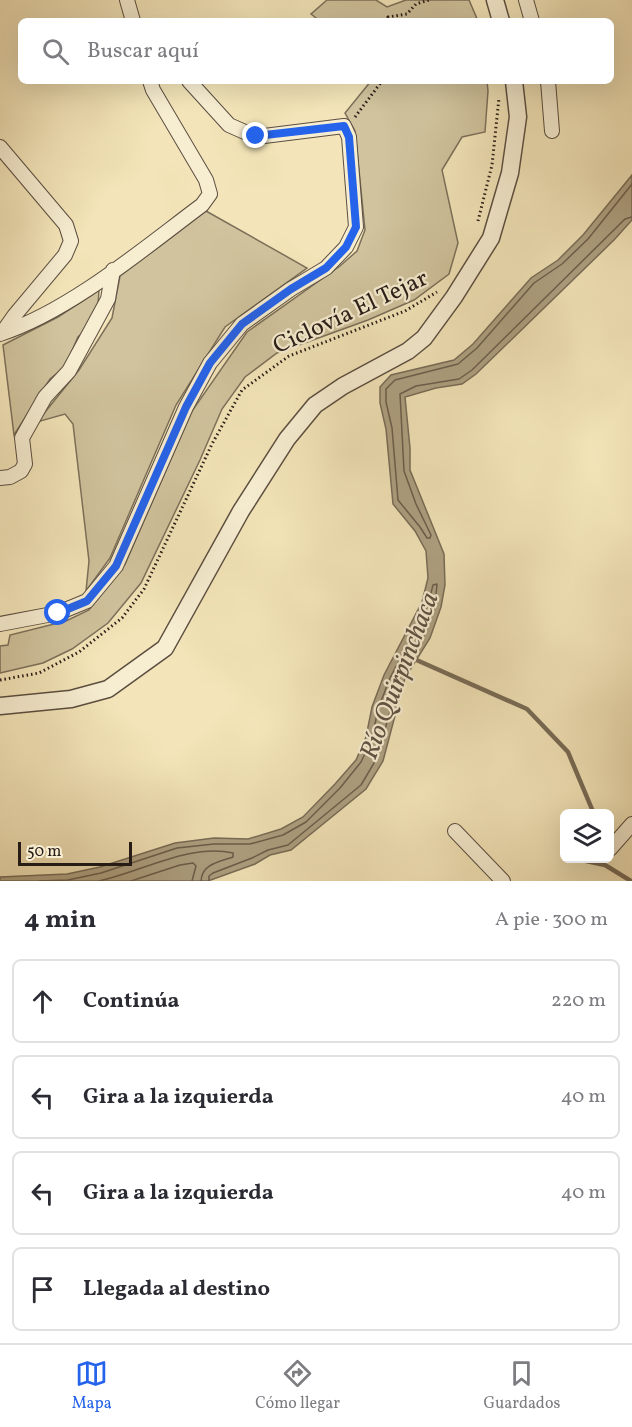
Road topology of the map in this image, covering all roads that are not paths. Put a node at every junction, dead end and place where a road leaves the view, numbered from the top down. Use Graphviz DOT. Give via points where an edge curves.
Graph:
graph roads {
  1 [pos="127,0"];
  2 [pos="495,0"];
  3 [pos="526,0"];
  4 [pos="132,18"];
  5 [pos="500,18"];
  6 [pos="531,18"];
  7 [pos="151,84"];
  8 [pos="192,84"];
  9 [pos="514,84"];
  10 [pos="548,84"];
  11 [pos="552,131"];
  12 [pos="0,145"];
  13 [pos="114,270"];
  14 [pos="1,334"];
  15 [pos="0,478"];
  16 [pos="0,624"];
  17 [pos="0,706"];
  18 [pos="632,824"];
  19 [pos="455,831"];
  20 [pos="614,844"];
  21 [pos="503,881"];
  1 -- 4 [label="street"];
  2 -- 5 [label="street"];
  3 -- 6 [label="street"];
  7 -- 13 [label="street" via="206,180 210,194 202,205"];
  8 -- 16 [label="street" via="229,125 256,136 344,126 349,137 356,227 346,247 326,268 242,324 210,363 186,407 116,566 87,601 58,613"];
  9 -- 17 [label="street" via="518,117 510,173 491,238 424,338 315,405 287,439 241,511 165,648 108,689 71,699"];
  10 -- 11 [label="street"];
  12 -- 14 [label="street" via="66,225 71,241 65,255"];
  13 -- 14 [label="street" via="44,316"];
  13 -- 15 [label="street" via="108,299 69,371 45,397 22,438 25,464 21,471"];
  18 -- 20 [label="street"];
  19 -- 21 [label="street"];
}
